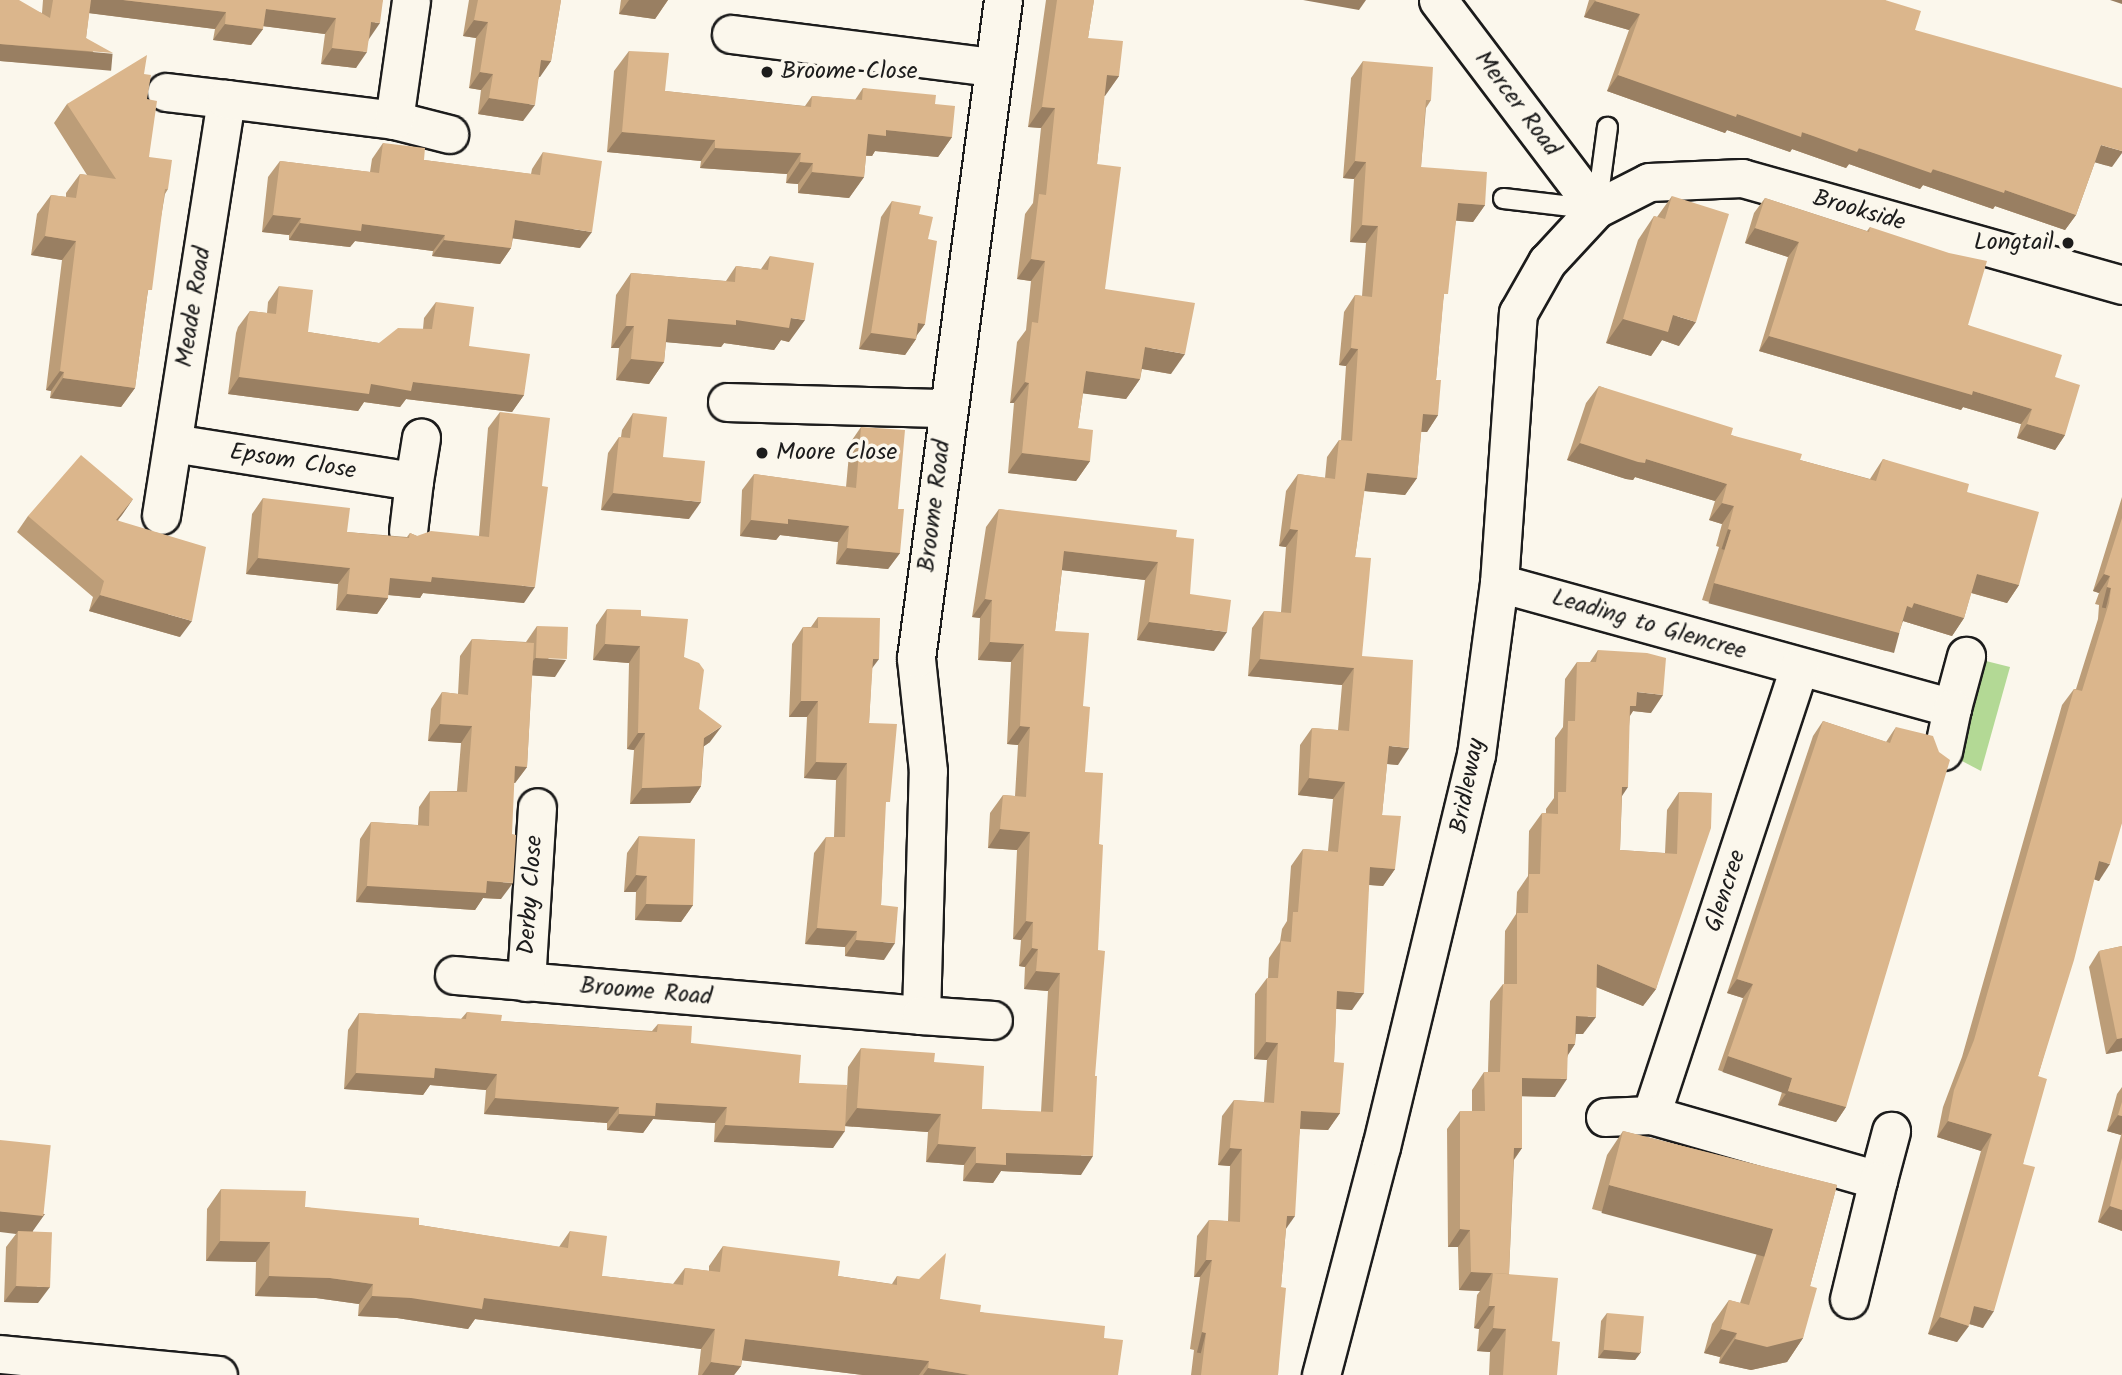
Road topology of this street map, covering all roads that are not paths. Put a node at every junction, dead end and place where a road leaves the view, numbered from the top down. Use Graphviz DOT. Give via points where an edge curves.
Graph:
graph roads {
  1 [pos="411,0"];
  2 [pos="1003,0"];
  3 [pos="1437,0"];
  4 [pos="731,34"];
  5 [pos="993,67"];
  6 [pos="166,92"];
  7 [pos="226,99"];
  8 [pos="394,120"];
  9 [pos="1607,127"];
  10 [pos="449,134"];
  11 [pos="1503,198"];
  12 [pos="1596,209"];
  13 [pos="2122,285"];
  14 [pos="727,402"];
  15 [pos="947,408"];
  16 [pos="421,438"];
  17 [pos="173,443"];
  18 [pos="414,481"];
  19 [pos="161,515"];
  20 [pos="408,531"];
  21 [pos="1499,583"];
  22 [pos="1966,656"];
  23 [pos="1800,667"];
  24 [pos="1952,708"];
  25 [pos="1943,751"];
  26 [pos="537,807"];
  27 [pos="454,975"];
  28 [pos="526,982"];
  29 [pos="921,1015"];
  30 [pos="993,1020"];
  31 [pos="1651,1115"];
  32 [pos="1605,1116"];
  33 [pos="1891,1132"];
  34 [pos="1878,1180"];
  35 [pos="1849,1299"];
  36 [pos="0,1354"];
  37 [pos="218,1375"];
  38 [pos="1321,1375"];
  1 -- 8 [label="street"];
  2 -- 5 [label="street, Broome Road"];
  3 -- 12 [label="street, Mercer Road"];
  4 -- 5 [label="street"];
  5 -- 15 [label="street, Broome Road"];
  6 -- 7 [label="street"];
  7 -- 8 [label="street"];
  7 -- 17 [label="street, Meade Road"];
  8 -- 10 [label="street"];
  9 -- 12 [label="lane"];
  11 -- 12 [label="lane"];
  12 -- 13 [label="street, Brookside" via="1649,182 1742,178"];
  12 -- 21 [label="street, Bridleway" via="1547,262 1518,313"];
  14 -- 15 [label="street"];
  15 -- 29 [label="street, Broome Road" via="916,658 928,771"];
  16 -- 18 [label="street"];
  17 -- 18 [label="street, Epsom Close"];
  17 -- 19 [label="street, Meade Road"];
  18 -- 20 [label="street"];
  21 -- 23 [label="street, Leading to Glencree"];
  21 -- 38 [label="street, Bridleway" via="1476,755 1457,842"];
  22 -- 24 [label="street"];
  23 -- 24 [label="street, Leading to Glencree"];
  23 -- 31 [label="street, Glencree"];
  24 -- 25 [label="street"];
  26 -- 28 [label="street, Derby Close"];
  27 -- 28 [label="street, Broome Road"];
  28 -- 29 [label="street, Broome Road"];
  29 -- 30 [label="street, Broome Road"];
  31 -- 32 [label="street"];
  31 -- 34 [label="street"];
  33 -- 34 [label="street"];
  34 -- 35 [label="street"];
  36 -- 37 [label="street"];
}
